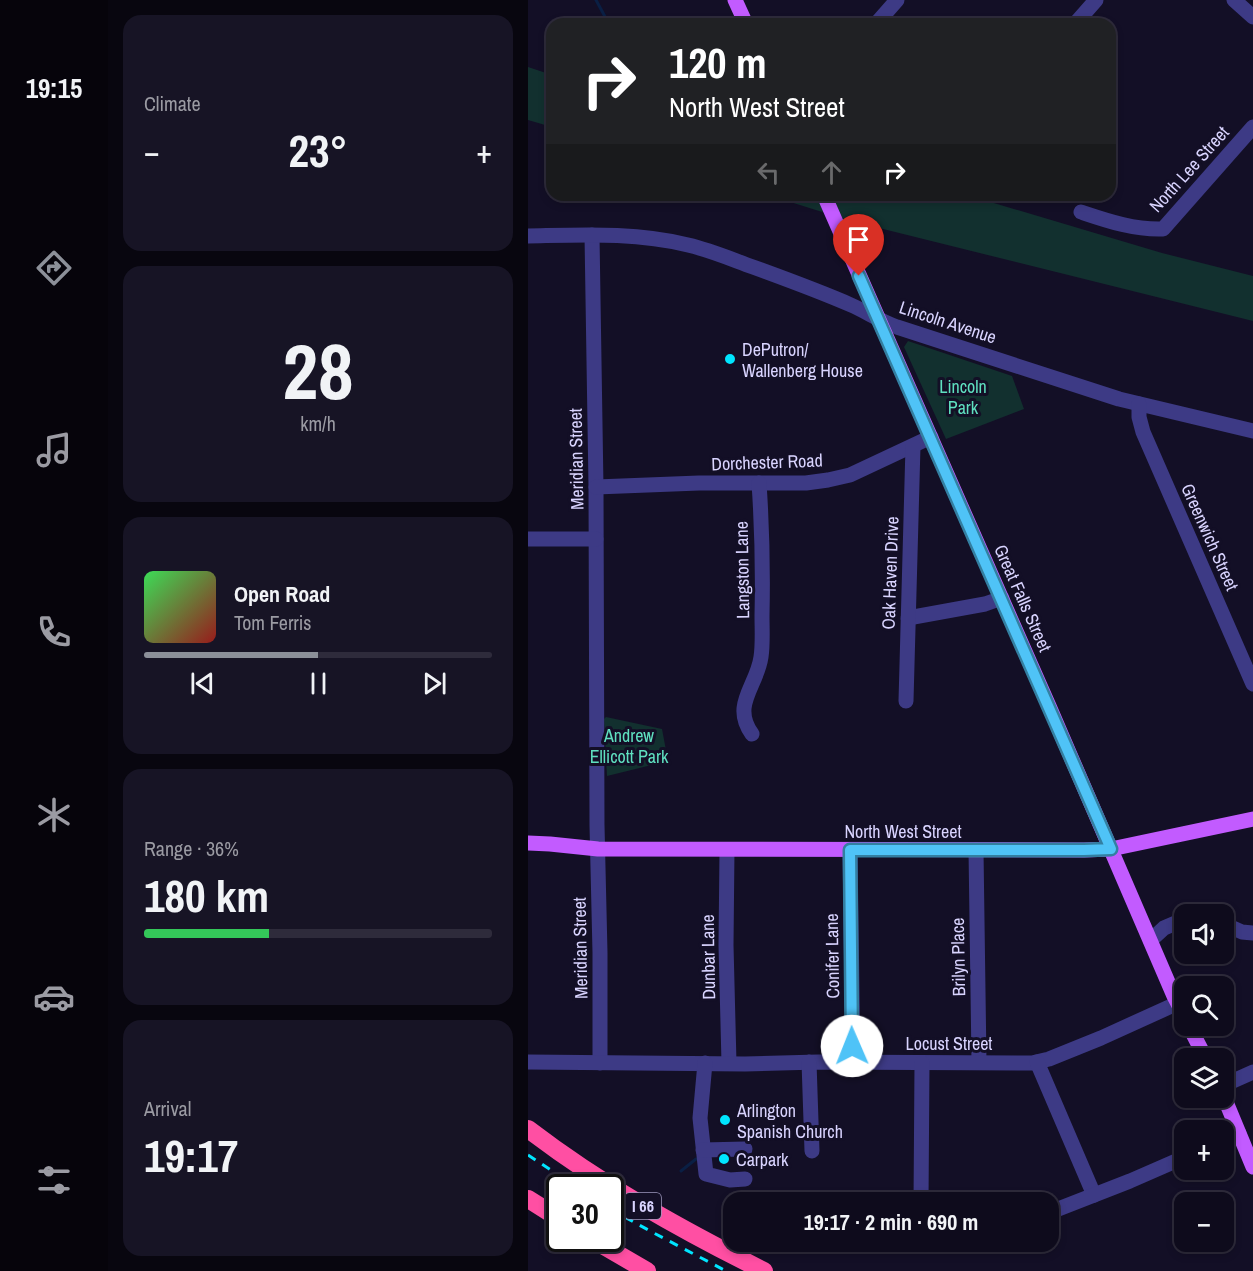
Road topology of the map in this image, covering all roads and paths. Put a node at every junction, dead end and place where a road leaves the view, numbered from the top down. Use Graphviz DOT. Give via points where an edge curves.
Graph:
graph roads {
  1 [pos="735,0"];
  2 [pos="897,0"];
  3 [pos="1096,0"];
  4 [pos="1234,0"];
  5 [pos="1253,17"];
  6 [pos="743,18"];
  7 [pos="881,18"];
  8 [pos="1080,18"];
  9 [pos="1253,127"];
  10 [pos="827,201"];
  11 [pos="1081,212"];
  12 [pos="592,235"];
  13 [pos="528,236"];
  14 [pos="878,320"];
  15 [pos="1140,404"];
  16 [pos="1253,431"];
  17 [pos="931,437"];
  18 [pos="913,446"];
  19 [pos="759,483"];
  20 [pos="596,487"];
  21 [pos="528,539"];
  22 [pos="596,539"];
  23 [pos="1002,598"];
  24 [pos="908,618"];
  25 [pos="1253,684"];
  26 [pos="906,701"];
  27 [pos="752,734"];
  28 [pos="1253,819"];
  29 [pos="528,843"];
  30 [pos="598,849"];
  31 [pos="1111,849"];
  32 [pos="727,850"];
  33 [pos="850,850"];
  34 [pos="976,850"];
  35 [pos="1174,924"];
  36 [pos="1234,928"];
  37 [pos="1253,933"];
  38 [pos="1151,940"];
  39 [pos="1174,994"];
  40 [pos="1174,1005"];
  41 [pos="528,1062"];
  42 [pos="809,1062"];
  43 [pos="853,1062"];
  44 [pos="979,1062"];
  45 [pos="1037,1062"];
  46 [pos="600,1063"];
  47 [pos="705,1063"];
  48 [pos="922,1063"];
  49 [pos="729,1064"];
  50 [pos="1253,1072"];
  51 [pos="1234,1081"];
  52 [pos="1229,1108"];
  53 [pos="528,1129"];
  54 [pos="1239,1133"];
  55 [pos="1234,1135"];
  56 [pos="745,1149"];
  57 [pos="703,1150"];
  58 [pos="1250,1150"];
  59 [pos="812,1151"];
  60 [pos="1174,1162"];
  61 [pos="1253,1167"];
  62 [pos="745,1179"];
  63 [pos="921,1192"];
  64 [pos="1094,1195"];
  65 [pos="528,1199"];
  66 [pos="1059,1209"];
  67 [pos="546,1210"];
  68 [pos="614,1252"];
  69 [pos="647,1271"];
  70 [pos="764,1271"];
  1 -- 6 [label="main road"];
  2 -- 7 [label="street"];
  3 -- 8 [label="street"];
  4 -- 5 [label="street"];
  9 -- 11 [label="street, North Lee Street" via="1163,229 1117,224"];
  10 -- 14 [label="main road, Great Falls Street"];
  12 -- 13 [label="street, Lincoln Avenue"];
  12 -- 14 [label="street, Lincoln Avenue" via="634,236 690,245 825,294"];
  12 -- 20 [label="street, Meridian Street"];
  14 -- 15 [label="street, Lincoln Avenue"];
  14 -- 17 [label="main road, Great Falls Street"];
  15 -- 16 [label="street, Lincoln Avenue"];
  15 -- 25 [label="street, Greenwich Street" via="1143,432"];
  17 -- 18 [label="street, Dorchester Road"];
  17 -- 23 [label="main road, Great Falls Street"];
  18 -- 19 [label="street, Dorchester Road" via="850,475 806,483"];
  18 -- 24 [label="street, Oak Haven Drive"];
  19 -- 20 [label="street, Dorchester Road"];
  19 -- 27 [label="street, Langston Lane" via="761,657 745,702 746,725"];
  20 -- 22 [label="street, Meridian Street"];
  21 -- 22 [label="street"];
  22 -- 30 [label="street, Meridian Street"];
  23 -- 24 [label="street"];
  23 -- 31 [label="main road, Great Falls Street"];
  24 -- 26 [label="street, Oak Haven Drive"];
  28 -- 31 [label="main road, North West Street"];
  29 -- 30 [label="main road, North West Street"];
  30 -- 32 [label="main road, North West Street"];
  30 -- 46 [label="street, Meridian Street"];
  31 -- 34 [label="main road, North West Street"];
  31 -- 38 [label="main road, Great Falls Street"];
  32 -- 33 [label="main road, North West Street"];
  32 -- 49 [label="street, Dunbar Lane"];
  33 -- 34 [label="main road, North West Street"];
  33 -- 43 [label="street, Conifer Lane"];
  34 -- 44 [label="street, Brilyn Place"];
  35 -- 38 [label="street"];
  36 -- 37 [label="street"];
  38 -- 39 [label="main road, Great Falls Street"];
  40 -- 45 [label="street, Locust Street"];
  41 -- 46 [label="street, Locust Street"];
  42 -- 43 [label="street, Locust Street"];
  42 -- 49 [label="street, Locust Street"];
  42 -- 59 [label="street"];
  43 -- 48 [label="street, Locust Street"];
  44 -- 45 [label="street, Locust Street"];
  44 -- 48 [label="street, Locust Street"];
  45 -- 64 [label="street"];
  46 -- 47 [label="street, Locust Street"];
  47 -- 49 [label="street, Locust Street"];
  47 -- 57 [label="street" via="700,1118"];
  48 -- 63 [label="street"];
  50 -- 51 [label="street"];
  52 -- 54 [label="main road"];
  53 -- 70 [label="highway, I 66" via="631,1199"];
  54 -- 55 [label="street"];
  54 -- 58 [label="main road"];
  56 -- 57 [label="street"];
  57 -- 62 [label="street" via="706,1174"];
  58 -- 61 [label="main road"];
  60 -- 64 [label="street"];
  64 -- 66 [label="street"];
  65 -- 67 [label="highway"];
  68 -- 69 [label="highway"];
}
